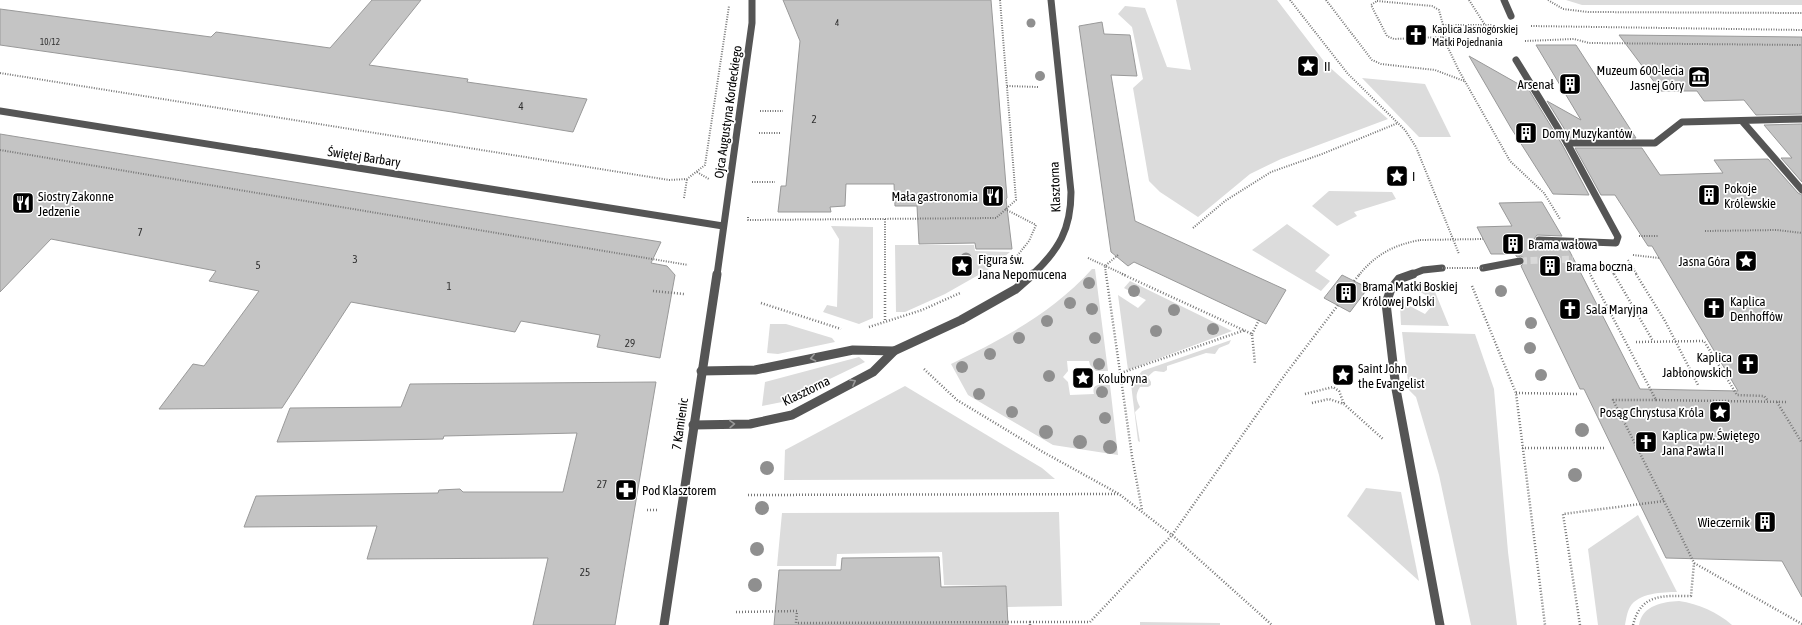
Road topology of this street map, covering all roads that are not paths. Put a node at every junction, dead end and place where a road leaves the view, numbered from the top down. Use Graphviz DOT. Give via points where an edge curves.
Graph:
graph roads {
  1 [pos="752,0"];
  2 [pos="1051,0"];
  3 [pos="1504,0"];
  4 [pos="1511,16"];
  5 [pos="1516,60"];
  6 [pos="0,111"];
  7 [pos="1802,119"];
  8 [pos="1742,121"];
  9 [pos="1568,143"];
  10 [pos="1802,190"];
  11 [pos="723,226"];
  12 [pos="1539,240"];
  13 [pos="1520,261"];
  14 [pos="1442,268"];
  15 [pos="1483,268"];
  16 [pos="894,351"];
  17 [pos="701,371"];
  18 [pos="693,425"];
  19 [pos="664,625"];
  20 [pos="1440,625"];
  1 -- 11 [label="street, Ojca Augustyna Kordeckiego" via="752,23"];
  2 -- 16 [label="street, Klasztorna" via="1071,192 1071,210 1062,240 1034,273 1016,289 961,320"];
  3 -- 4 [label="street"];
  5 -- 9 [label="street"];
  6 -- 11 [label="street, Świętej Barbary"];
  7 -- 8 [label="street"];
  8 -- 9 [label="street" via="1682,122 1655,143"];
  8 -- 10 [label="street"];
  9 -- 12 [label="street" via="1618,237 1616,243"];
  11 -- 17 [label="street, 7 Kamienic"];
  13 -- 15 [label="street"];
  14 -- 20 [label="street" via="1423,270 1399,279 1391,289 1386,302 1396,389"];
  16 -- 17 [label="street, Klasztorna, one-way" via="853,350 755,370"];
  18 -- 16 [label="street, Klasztorna, one-way" via="750,424 792,415 873,372"];
  17 -- 18 [label="street, 7 Kamienic"];
  18 -- 19 [label="street, 7 Kamienic"];
}
